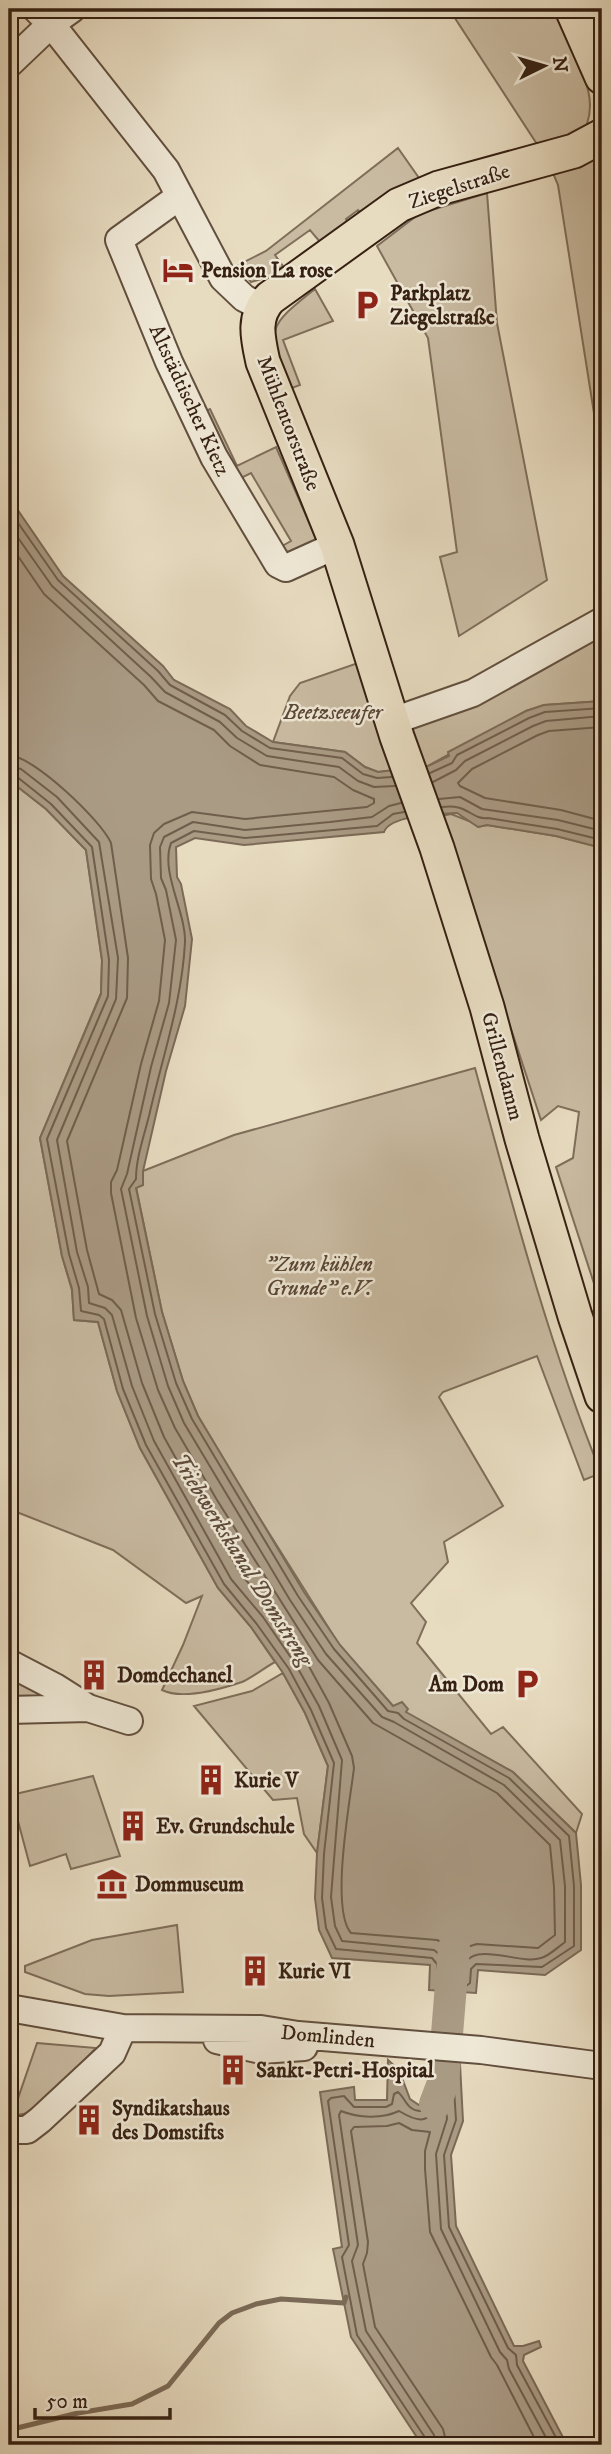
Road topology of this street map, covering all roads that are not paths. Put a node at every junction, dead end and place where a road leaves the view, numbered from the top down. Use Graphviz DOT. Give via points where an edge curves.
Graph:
graph roads {
  1 [pos="572,9"];
  2 [pos="53,14"];
  3 [pos="9,64"];
  4 [pos="602,77"];
  5 [pos="602,136"];
  6 [pos="180,196"];
  7 [pos="261,307"];
  8 [pos="337,545"];
  9 [pos="602,621"];
  10 [pos="395,729"];
  11 [pos="602,1396"];
  12 [pos="9,1663"];
  13 [pos="88,1708"];
  14 [pos="9,1710"];
  15 [pos="129,1721"];
  16 [pos="9,2008"];
  17 [pos="123,2028"];
  18 [pos="602,2066"];
  19 [pos="9,2130"];
  1 -- 4 [label="main road"];
  2 -- 3 [label="street"];
  2 -- 6 [label="street"];
  5 -- 7 [label="main road, Ziegelstraße" via="574,151 439,188 399,205"];
  6 -- 7 [label="street" via="223,278"];
  6 -- 8 [label="street, Altstädtischer Kietz" via="119,240 169,362 214,457 278,564 286,568"];
  7 -- 8 [label="main road, Mühlentorstraße" via="256,332 263,362"];
  8 -- 10 [label="main road, Mühlentorstraße"];
  9 -- 10 [label="street" via="473,693"];
  10 -- 11 [label="main road, Grillendamm" via="487,1007 522,1139"];
  12 -- 13 [label="street"];
  13 -- 14 [label="street"];
  13 -- 15 [label="street"];
  16 -- 17 [label="street, Domlinden"];
  17 -- 18 [label="street, Domlinden" via="261,2029"];
  17 -- 19 [label="street" via="112,2053 40,2120 27,2130"];
}
